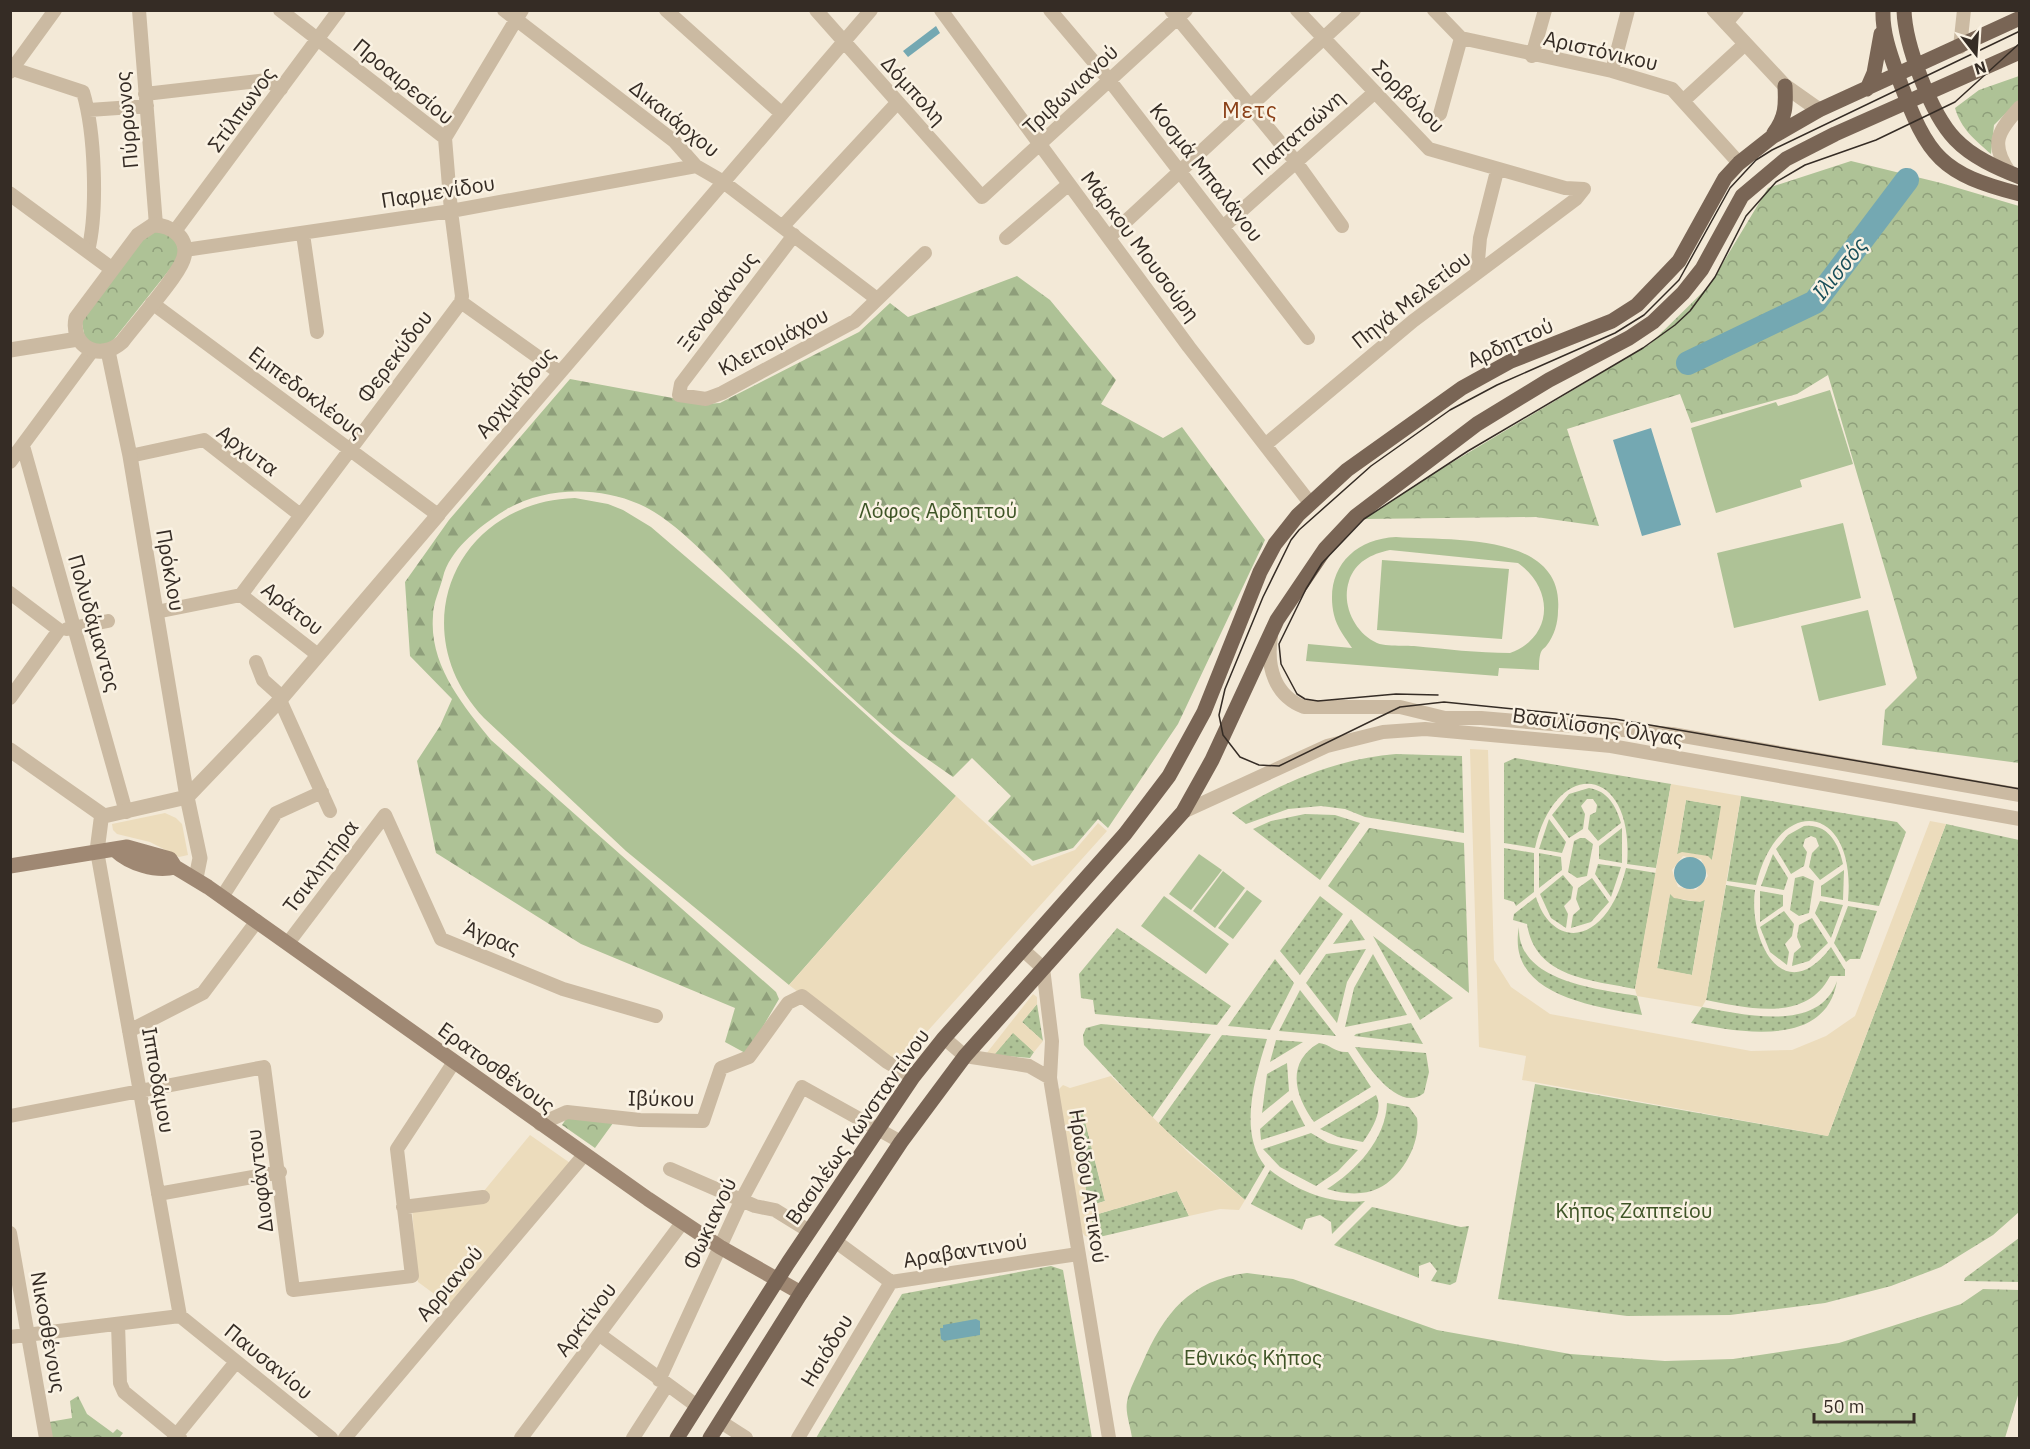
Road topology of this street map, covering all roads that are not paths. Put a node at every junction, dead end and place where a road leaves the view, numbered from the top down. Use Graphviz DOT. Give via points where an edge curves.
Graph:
graph roads {
  1 [pos="55,10"];
  2 [pos="138,10"];
  3 [pos="280,10"];
  4 [pos="339,10"];
  5 [pos="504,10"];
  6 [pos="816,10"];
  7 [pos="871,10"];
  8 [pos="942,10"];
  9 [pos="1050,10"];
  10 [pos="1297,10"];
  11 [pos="1354,10"];
  12 [pos="1434,10"];
  13 [pos="1545,10"];
  14 [pos="1629,10"];
  15 [pos="1714,10"];
  16 [pos="1737,10"];
  17 [pos="1904,10"];
  18 [pos="1965,10"];
  19 [pos="674,13"];
  20 [pos="1179,13"];
  21 [pos="1883,13"];
  22 [pos="519,15"];
  23 [pos="2019,18"];
  24 [pos="1726,23"];
  25 [pos="1324,38"];
  26 [pos="1461,38"];
  27 [pos="318,39"];
  28 [pos="843,41"];
  29 [pos="1745,44"];
  30 [pos="1960,47"];
  31 [pos="2019,51"];
  32 [pos="1532,56"];
  33 [pos="1917,66"];
  34 [pos="11,70"];
  35 [pos="1612,71"];
  36 [pos="1898,75"];
  37 [pos="1110,81"];
  38 [pos="1785,86"];
  39 [pos="281,89"];
  40 [pos="1867,89"];
  41 [pos="1375,92"];
  42 [pos="1929,93"];
  43 [pos="146,100"];
  44 [pos="1684,100"];
  45 [pos="897,103"];
  46 [pos="1908,103"];
  47 [pos="1250,106"];
  48 [pos="2019,106"];
  49 [pos="89,110"];
  50 [pos="1819,110"];
  51 [pos="781,113"];
  52 [pos="1440,114"];
  53 [pos="1772,136"];
  54 [pos="445,138"];
  55 [pos="1040,146"];
  56 [pos="1296,162"];
  57 [pos="1739,162"];
  58 [pos="696,166"];
  59 [pos="1179,170"];
  60 [pos="1497,171"];
  61 [pos="2015,175"];
  62 [pos="722,181"];
  63 [pos="1069,184"];
  64 [pos="1584,189"];
  65 [pos="10,194"];
  66 [pos="2019,194"];
  67 [pos="982,197"];
  68 [pos="451,211"];
  69 [pos="156,225"];
  70 [pos="1342,226"];
  71 [pos="1223,227"];
  72 [pos="176,231"];
  73 [pos="788,231"];
  74 [pos="303,234"];
  75 [pos="1109,237"];
  76 [pos="1006,238"];
  77 [pos="185,250"];
  78 [pos="88,251"];
  79 [pos="925,253"];
  80 [pos="112,268"];
  81 [pos="1477,272"];
  82 [pos="878,299"];
  83 [pos="461,302"];
  84 [pos="152,303"];
  85 [pos="317,332"];
  86 [pos="1308,338"];
  87 [pos="78,339"];
  88 [pos="10,350"];
  89 [pos="92,351"];
  90 [pos="108,351"];
  91 [pos="559,372"];
  92 [pos="678,395"];
  93 [pos="1265,445"];
  94 [pos="23,446"];
  95 [pos="350,450"];
  96 [pos="130,456"];
  97 [pos="10,462"];
  98 [pos="1310,503"];
  99 [pos="299,514"];
  100 [pos="438,515"];
  101 [pos="10,593"];
  102 [pos="241,595"];
  103 [pos="156,612"];
  104 [pos="108,621"];
  105 [pos="75,627"];
  106 [pos="59,630"];
  107 [pos="1272,631"];
  108 [pos="318,655"];
  109 [pos="256,662"];
  110 [pos="10,698"];
  111 [pos="281,699"];
  112 [pos="1204,712"];
  113 [pos="10,750"];
  114 [pos="322,792"];
  115 [pos="2019,795"];
  116 [pos="187,797"];
  117 [pos="330,811"];
  118 [pos="126,812"];
  119 [pos="1183,812"];
  120 [pos="385,815"];
  121 [pos="104,816"];
  122 [pos="2019,819"];
  123 [pos="97,851"];
  124 [pos="10,866"];
  125 [pos="196,878"];
  126 [pos="222,897"];
  127 [pos="257,921"];
  128 [pos="288,943"];
  129 [pos="1022,949"];
  130 [pos="1043,968"];
  131 [pos="656,1016"];
  132 [pos="129,1031"];
  133 [pos="944,1038"];
  134 [pos="965,1056"];
  135 [pos="454,1062"];
  136 [pos="913,1077"];
  137 [pos="1050,1078"];
  138 [pos="140,1092"];
  139 [pos="10,1116"];
  140 [pos="540,1124"];
  141 [pos="879,1129"];
  142 [pos="901,1142"];
  143 [pos="584,1155"];
  144 [pos="670,1169"];
  145 [pos="280,1172"];
  146 [pos="158,1194"];
  147 [pos="483,1197"];
  148 [pos="742,1199"];
  149 [pos="404,1207"];
  150 [pos="682,1222"];
  151 [pos="809,1231"];
  152 [pos="10,1233"];
  153 [pos="835,1242"];
  154 [pos="720,1247"];
  155 [pos="1078,1254"];
  156 [pos="777,1280"];
  157 [pos="891,1282"];
  158 [pos="801,1293"];
  159 [pos="180,1316"];
  160 [pos="118,1324"];
  161 [pos="28,1335"];
  162 [pos="600,1335"];
  163 [pos="10,1337"];
  164 [pos="236,1362"];
  165 [pos="663,1383"];
  166 [pos="697,1406"];
  167 [pos="721,1422"];
  168 [pos="46,1438"];
  169 [pos="177,1438"];
  170 [pos="331,1438"];
  171 [pos="345,1438"];
  172 [pos="521,1438"];
  173 [pos="633,1438"];
  174 [pos="677,1438"];
  175 [pos="710,1438"];
  176 [pos="746,1438"];
  177 [pos="798,1438"];
  178 [pos="1109,1438"];
  1 -- 34 [label="street"];
  2 -- 43 [label="street, Πύρρωνος"];
  3 -- 27 [label="street, Προαιρεσίου"];
  4 -- 27 [label="street, Στίλπωνος"];
  5 -- 22 [label="street, Δικαιάρχου"];
  6 -- 28 [label="street, Δόμπολη"];
  7 -- 28 [label="street, Αρχιμήδους"];
  8 -- 55 [label="street, Μάρκου Μουσούρη"];
  9 -- 37 [label="street, Κοσμά Μπαλάνου"];
  10 -- 25 [label="street, Σορβόλου"];
  11 -- 25 [label="street"];
  12 -- 26 [label="street"];
  13 -- 32 [label="street"];
  14 -- 35 [label="street"];
  15 -- 24 [label="street"];
  16 -- 24 [label="street"];
  17 -- 33 [label="main road" via="1907,39"];
  18 -- 30 [label="street"];
  19 -- 51 [label="street"];
  20 -- 37 [label="street, Τριβωνιανού"];
  20 -- 47 [label="street"];
  21 -- 36 [label="main road" via="1886,39"];
  21 -- 40 [label="main road" via="1879,50"];
  22 -- 54 [label="street"];
  22 -- 58 [label="street, Δικαιάρχου" via="674,141"];
  23 -- 30 [label="main road, Αρδηττού"];
  24 -- 29 [label="street"];
  25 -- 41 [label="street, Σορβόλου"];
  25 -- 47 [label="street"];
  26 -- 32 [label="street, Αριστόνικου"];
  26 -- 52 [label="street"];
  27 -- 39 [label="street, Στίλπωνος"];
  27 -- 54 [label="street, Προαιρεσίου"];
  28 -- 45 [label="street, Δόμπολη"];
  28 -- 51 [label="street, Αρχιμήδους"];
  29 -- 38 [label="street"];
  29 -- 44 [label="street"];
  30 -- 33 [label="main road, Αρδηττού"];
  31 -- 42 [label="main road"];
  32 -- 35 [label="street, Αριστόνικου"];
  33 -- 36 [label="main road, Αρδηττού"];
  33 -- 42 [label="main road"];
  34 -- 49 [label="street" via="83,92"];
  35 -- 44 [label="street, Αριστόνικου" via="1672,89"];
  36 -- 40 [label="main road, Αρδηττού"];
  36 -- 46 [label="main road"];
  37 -- 55 [label="street, Τριβωνιανού"];
  37 -- 59 [label="street, Κοσμά Μπαλάνου"];
  38 -- 50 [label="street"];
  38 -- 53 [label="main road" via="1786,111"];
  39 -- 43 [label="street" via="267,81"];
  39 -- 72 [label="street, Στίλπωνος"];
  40 -- 50 [label="main road, Αρδηττού"];
  41 -- 56 [label="street, Παπατσώνη"];
  41 -- 60 [label="street, Σορβόλου" via="1429,149"];
  42 -- 46 [label="main road"];
  42 -- 61 [label="main road" via="1956,140 1980,158"];
  43 -- 49 [label="street"];
  43 -- 69 [label="street, Πύρρωνος"];
  44 -- 57 [label="street, Αριστόνικου"];
  45 -- 67 [label="street, Δόμπολη"];
  45 -- 73 [label="street, Ξενοφάνους"];
  46 -- 66 [label="main road" via="1918,131 1940,160 1968,178"];
  46 -- 107 [label="main road" via="1815,143 1759,179 1742,196 1702,269 1663,313 1629,338 1477,424 1356,516 1325,549"];
  47 -- 56 [label="street"];
  47 -- 59 [label="street"];
  48 -- 61 [label="street" via="1998,138 1999,154"];
  49 -- 78 [label="street" via="93,231"];
  50 -- 53 [label="main road, Αρδηττού"];
  51 -- 62 [label="street, Αρχιμήδους"];
  53 -- 57 [label="main road, Αρδηττού"];
  54 -- 68 [label="street, Προαιρεσίου"];
  55 -- 63 [label="street, Μάρκου Μουσούρη"];
  55 -- 67 [label="street, Τριβωνιανού"];
  56 -- 70 [label="street"];
  56 -- 71 [label="street, Παπατσώνη"];
  57 -- 98 [label="main road, Αρδηττού" via="1720,185 1679,261 1637,305 1612,321 1511,361 1462,388 1377,447"];
  58 -- 62 [label="street, Δικαιάρχου"];
  58 -- 68 [label="street, Παρμενίδου"];
  59 -- 71 [label="street, Κοσμά Μπαλάνου"];
  59 -- 75 [label="street"];
  60 -- 64 [label="street, Σορβόλου"];
  60 -- 81 [label="street" via="1480,238"];
  62 -- 73 [label="street, Δικαιάρχου"];
  62 -- 91 [label="street, Αρχιμήδους"];
  63 -- 75 [label="street, Μάρκου Μουσούρη"];
  63 -- 76 [label="street"];
  64 -- 81 [label="street, Πηγά Μελετίου"];
  65 -- 78 [label="street"];
  68 -- 74 [label="street, Παρμενίδου"];
  68 -- 83 [label="street, Φερεκύδου"];
  69 -- 72 [label="street"];
  69 -- 80 [label="street" via="144,229"];
  71 -- 86 [label="street, Κοσμά Μπαλάνου"];
  72 -- 77 [label="street"];
  73 -- 82 [label="street, Δικαιάρχου"];
  73 -- 92 [label="street, Ξενοφάνους" via="681,384"];
  74 -- 77 [label="street, Παρμενίδου"];
  74 -- 85 [label="street"];
  75 -- 93 [label="street, Μάρκου Μουσούρη"];
  77 -- 84 [label="street" via="179,267"];
  78 -- 80 [label="street"];
  79 -- 82 [label="street"];
  80 -- 87 [label="street" via="76,318"];
  81 -- 93 [label="street, Πηγά Μελετίου"];
  82 -- 92 [label="street, Κλειτομάχου" via="855,321 722,393 706,399"];
  83 -- 91 [label="street"];
  83 -- 95 [label="street, Φερεκύδου"];
  84 -- 90 [label="street" via="122,342"];
  84 -- 95 [label="street, Εμπεδοκλέους"];
  87 -- 88 [label="street"];
  87 -- 89 [label="street"];
  89 -- 90 [label="street"];
  89 -- 94 [label="street"];
  90 -- 96 [label="street, Πρόκλου"];
  91 -- 100 [label="street, Αρχιμήδους"];
  93 -- 98 [label="street, Μάρκου Μουσούρη"];
  94 -- 97 [label="street"];
  94 -- 105 [label="street, Πολυδάμαντος"];
  95 -- 99 [label="street, Φερεκύδου"];
  95 -- 100 [label="street, Εμπεδοκλέους"];
  96 -- 99 [label="street, Αρχυτα" via="204,440"];
  96 -- 103 [label="street, Πρόκλου"];
  98 -- 112 [label="main road, Αρδηττού" via="1275,543 1260,572"];
  99 -- 102 [label="street, Φερεκύδου"];
  100 -- 108 [label="street, Αρχιμήδους"];
  101 -- 106 [label="street"];
  102 -- 103 [label="street"];
  102 -- 108 [label="street, Αράτου"];
  103 -- 116 [label="street, Πρόκλου"];
  104 -- 105 [label="street"];
  105 -- 106 [label="street"];
  105 -- 118 [label="street, Πολυδάμαντος"];
  106 -- 110 [label="street"];
  107 -- 115 [label="street, Βασιλίσσης Όλγας" via="1269,648 1274,678 1291,702 1305,707 1400,706 1445,718 1664,734"];
  107 -- 119 [label="main road"];
  108 -- 111 [label="street, Αρχιμήδους"];
  109 -- 111 [label="street" via="263,680"];
  111 -- 114 [label="street"];
  111 -- 116 [label="street, Αρχιμήδους"];
  112 -- 129 [label="main road, Βασιλέως Κωνσταντίνου" via="1151,802"];
  113 -- 121 [label="street"];
  114 -- 117 [label="street"];
  114 -- 126 [label="street" via="276,813"];
  116 -- 118 [label="street"];
  116 -- 125 [label="street, Πρόκλου" via="200,858"];
  118 -- 121 [label="street"];
  119 -- 122 [label="street, Βασιλίσσης Όλγας" via="1327,746 1383,732 1425,729 1611,746"];
  119 -- 130 [label="main road"];
  120 -- 128 [label="street, Τσικλητήρα"];
  120 -- 131 [label="street, Άγρας" via="441,939 563,989"];
  121 -- 123 [label="street"];
  123 -- 124 [label="main road, Ερατοσθένους"];
  123 -- 125 [label="main road, Ερατοσθένους" via="140,848 170,859 175,867"];
  123 -- 132 [label="street, Ιπποδάμου"];
  125 -- 126 [label="main road, Ερατοσθένους"];
  126 -- 127 [label="main road, Ερατοσθένους"];
  127 -- 128 [label="main road, Ερατοσθένους"];
  127 -- 132 [label="street" via="203,993"];
  128 -- 135 [label="main road, Ερατοσθένους"];
  129 -- 130 [label="street"];
  129 -- 133 [label="main road, Βασιλέως Κωνσταντίνου"];
  130 -- 134 [label="main road"];
  130 -- 137 [label="street, Ηρώδου Αττικού" via="1052,1041"];
  132 -- 138 [label="street, Ιπποδάμου"];
  133 -- 134 [label="street"];
  133 -- 136 [label="main road, Βασιλέως Κωνσταντίνου"];
  134 -- 137 [label="street" via="1029,1066"];
  134 -- 142 [label="main road"];
  135 -- 140 [label="main road, Ερατοσθένους"];
  135 -- 149 [label="street" via="397,1149"];
  136 -- 140 [label="street, Ιβύκου" via="886,1062 802,996 788,1003 749,1057 722,1068 703,1121 567,1113"];
  136 -- 141 [label="main road, Βασιλέως Κωνσταντίνου"];
  137 -- 155 [label="street, Ηρώδου Αττικού"];
  138 -- 139 [label="street"];
  138 -- 145 [label="street, Διοφάντου" via="264,1067"];
  138 -- 146 [label="street, Ιπποδάμου"];
  140 -- 143 [label="main road, Ερατοσθένους"];
  141 -- 142 [label="street"];
  141 -- 148 [label="street, Φωκιανού" via="802,1087"];
  141 -- 151 [label="main road, Βασιλέως Κωνσταντίνου"];
  142 -- 153 [label="main road"];
  143 -- 150 [label="main road, Ερατοσθένους"];
  143 -- 171 [label="street, Αρριανού"];
  144 -- 148 [label="street"];
  145 -- 146 [label="street"];
  145 -- 149 [label="street, Διοφάντου" via="293,1290 412,1276"];
  146 -- 159 [label="street, Ιπποδάμου"];
  147 -- 149 [label="street"];
  148 -- 151 [label="street" via="775,1210"];
  148 -- 154 [label="street, Φωκιανού"];
  150 -- 154 [label="main road, Ερατοσθένους"];
  150 -- 162 [label="street, Αρκτίνου"];
  151 -- 156 [label="main road, Βασιλέως Κωνσταντίνου"];
  152 -- 161 [label="street, Νικοσθένους"];
  153 -- 157 [label="street, Αραβαντινού"];
  153 -- 158 [label="main road"];
  154 -- 156 [label="main road, Ερατοσθένους"];
  154 -- 165 [label="street, Φωκιανού"];
  155 -- 157 [label="street, Αραβαντινού"];
  155 -- 178 [label="street, Ηρώδου Αττικού"];
  156 -- 158 [label="main road, Ερατοσθένους"];
  156 -- 166 [label="main road, Βασιλέως Κωνσταντίνου"];
  157 -- 177 [label="street, Ησιόδου"];
  158 -- 167 [label="main road"];
  159 -- 160 [label="street"];
  159 -- 164 [label="street, Παυσανίου"];
  160 -- 161 [label="street"];
  160 -- 169 [label="street" via="120,1383 124,1392"];
  161 -- 163 [label="street"];
  161 -- 168 [label="street, Νικοσθένους"];
  162 -- 165 [label="street"];
  162 -- 172 [label="street, Αρκτίνου"];
  164 -- 169 [label="street"];
  164 -- 170 [label="street, Παυσανίου"];
  165 -- 166 [label="street"];
  165 -- 173 [label="street, Φωκιανού"];
  166 -- 174 [label="main road, Βασιλέως Κωνσταντίνου"];
  167 -- 175 [label="main road"];
  167 -- 176 [label="street"];
}
